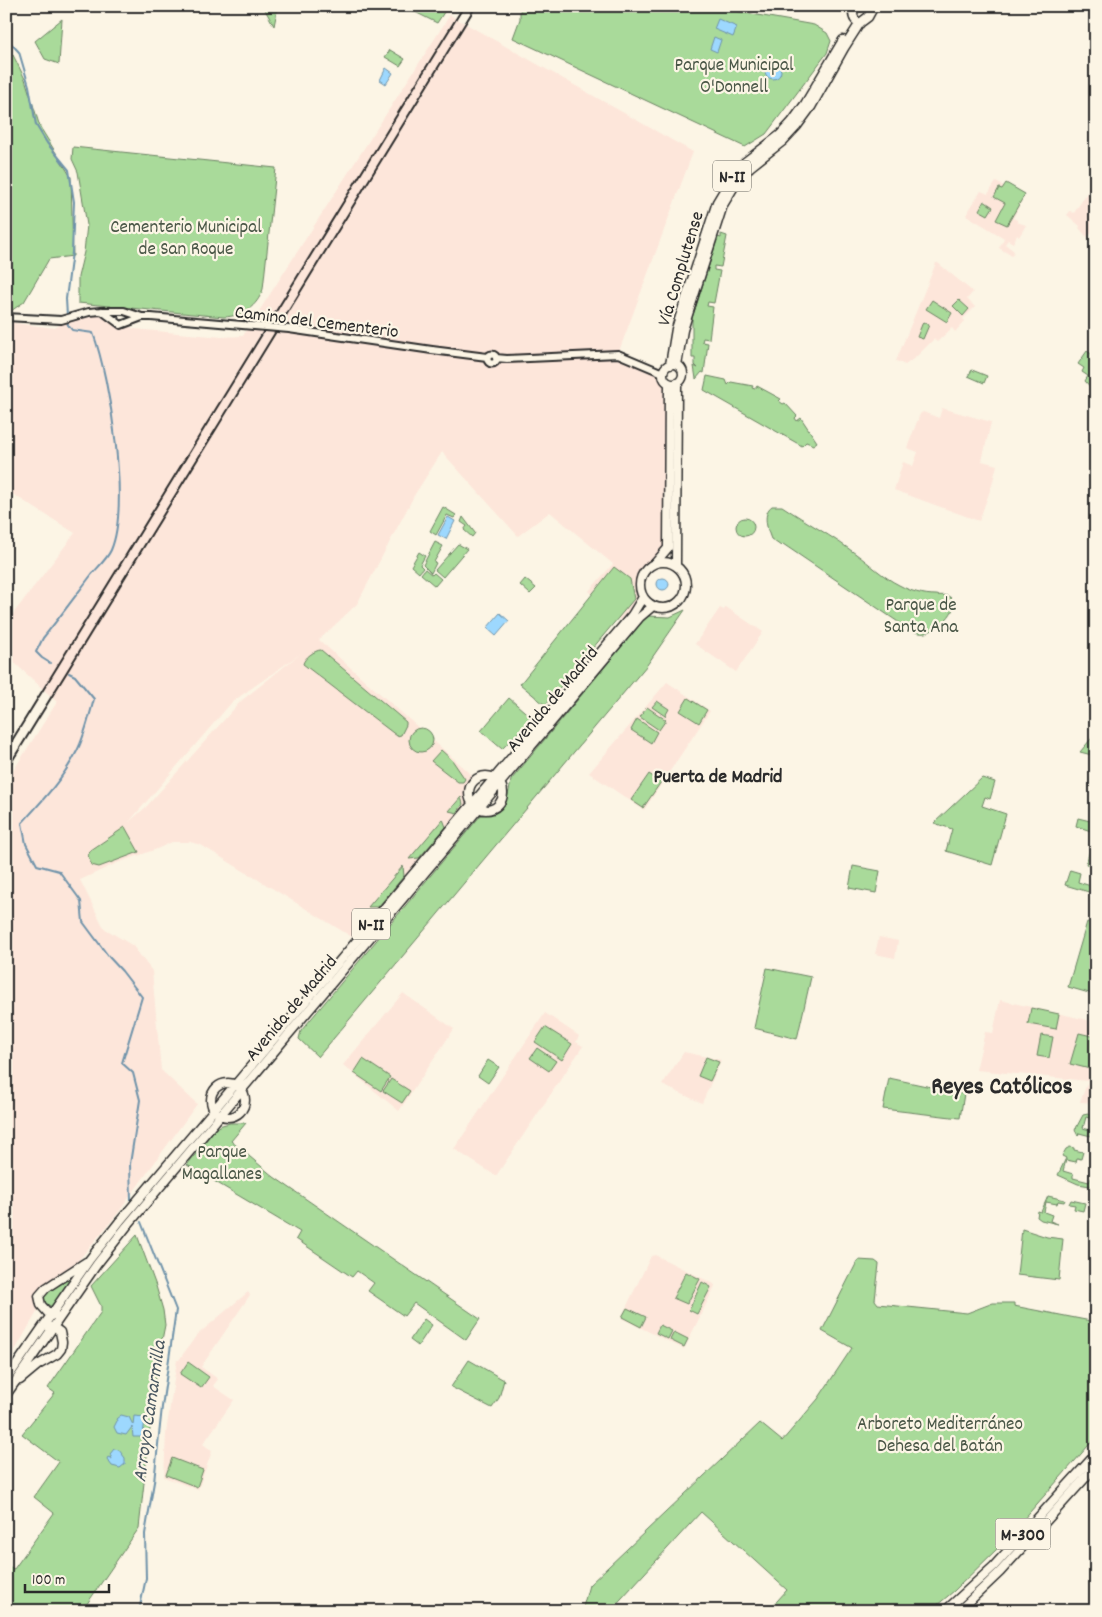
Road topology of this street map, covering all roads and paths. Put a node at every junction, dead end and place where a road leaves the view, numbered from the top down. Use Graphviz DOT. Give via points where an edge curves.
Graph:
graph roads {
  1 [pos="855,6"];
  2 [pos="874,6"];
  3 [pos="858,22"];
  4 [pos="101,311"];
  5 [pos="120,312"];
  6 [pos="127,313"];
  7 [pos="6,317"];
  8 [pos="142,317"];
  9 [pos="116,321"];
  10 [pos="128,322"];
  11 [pos="674,365"];
  12 [pos="663,373"];
  13 [pos="668,383"];
  14 [pos="677,383"];
  15 [pos="656,562"];
  16 [pos="676,565"];
  17 [pos="643,597"];
  18 [pos="653,606"];
  19 [pos="497,781"];
  20 [pos="475,807"];
  21 [pos="238,1087"];
  22 [pos="217,1112"];
  23 [pos="90,1259"];
  24 [pos="50,1315"];
  25 [pos="61,1315"];
  26 [pos="53,1327"];
  27 [pos="42,1328"];
  28 [pos="6,1380"];
  29 [pos="12,1386"];
  30 [pos="6,1395"];
  31 [pos="1096,1454"];
  32 [pos="1096,1466"];
  33 [pos="945,1611"];
  34 [pos="959,1611"];
  1 -- 3 [label="main road" via="853,12"];
  2 -- 3 [label="main road, Vía Complutense" via="868,17"];
  3 -- 11 [label="main road, Vía Complutense / N-II" via="792,122 744,162 717,202 676,329"];
  4 -- 5 [label="street"];
  4 -- 7 [label="street" via="61,320"];
  4 -- 9 [label="street"];
  5 -- 6 [label="street"];
  5 -- 9 [label="street" via="115,317"];
  6 -- 8 [label="street, Camino del Cementerio"];
  6 -- 10 [label="street"];
  8 -- 10 [label="street, Camino del Cementerio"];
  8 -- 12 [label="street, Camino del Cementerio, bridge" via="289,329 487,357 491,364 496,358 618,354"];
  9 -- 10 [label="street" via="121,325"];
  11 -- 12 [label="main road" via="665,368"];
  11 -- 14 [label="main road, N-II" via="681,368 683,375"];
  12 -- 13 [label="main road"];
  13 -- 14 [label="main road"];
  13 -- 15 [label="main road" via="668,548"];
  14 -- 16 [label="main road, N-II"];
  15 -- 16 [label="main road"];
  15 -- 17 [label="main road" via="643,571 640,579"];
  16 -- 18 [label="main road, N-II" via="685,577 685,593 669,607"];
  17 -- 18 [label="main road"];
  17 -- 19 [label="main road, Avenida de Madrid / N-II" via="632,615"];
  18 -- 19 [label="main road, Avenida de Madrid / N-II"];
  19 -- 20 [label="main road, Avenida de Madrid / N-II"];
  19 -- 20 [label="main road" via="502,796 499,804 486,811"];
  19 -- 20 [label="main road" via="482,777 475,780 469,796"];
  20 -- 21 [label="main road, Avenida de Madrid / N-II"];
  21 -- 22 [label="main road, Avenida de Madrid / N-II"];
  21 -- 22 [label="main road" via="224,1084 215,1090 211,1101"];
  21 -- 22 [label="main road" via="245,1101 241,1111 229,1117"];
  22 -- 23 [label="main road, Avenida de Madrid / N-II"];
  22 -- 25 [label="main road, Avenida de Madrid / N-II" via="97,1264"];
  23 -- 24 [label="main road, Avenida de Madrid / N-II"];
  23 -- 24 [label="main road" via="39,1296 41,1305"];
  24 -- 25 [label="main road"];
  24 -- 27 [label="main road, Avenida de Madrid / N-II"];
  25 -- 26 [label="main road, Avenida de Madrid / N-II"];
  26 -- 27 [label="main road"];
  26 -- 29 [label="main road, Avenida de Madrid / N-II"];
  26 -- 29 [label="main road" via="60,1332 61,1349"];
  27 -- 28 [label="main road, Avenida de Madrid / N-II"];
  29 -- 30 [label="main road, Avenida de Madrid / N-II"];
  31 -- 33 [label="main road, M-300" via="994,1566"];
  32 -- 34 [label="main road, M-300" via="1000,1572"];
}
